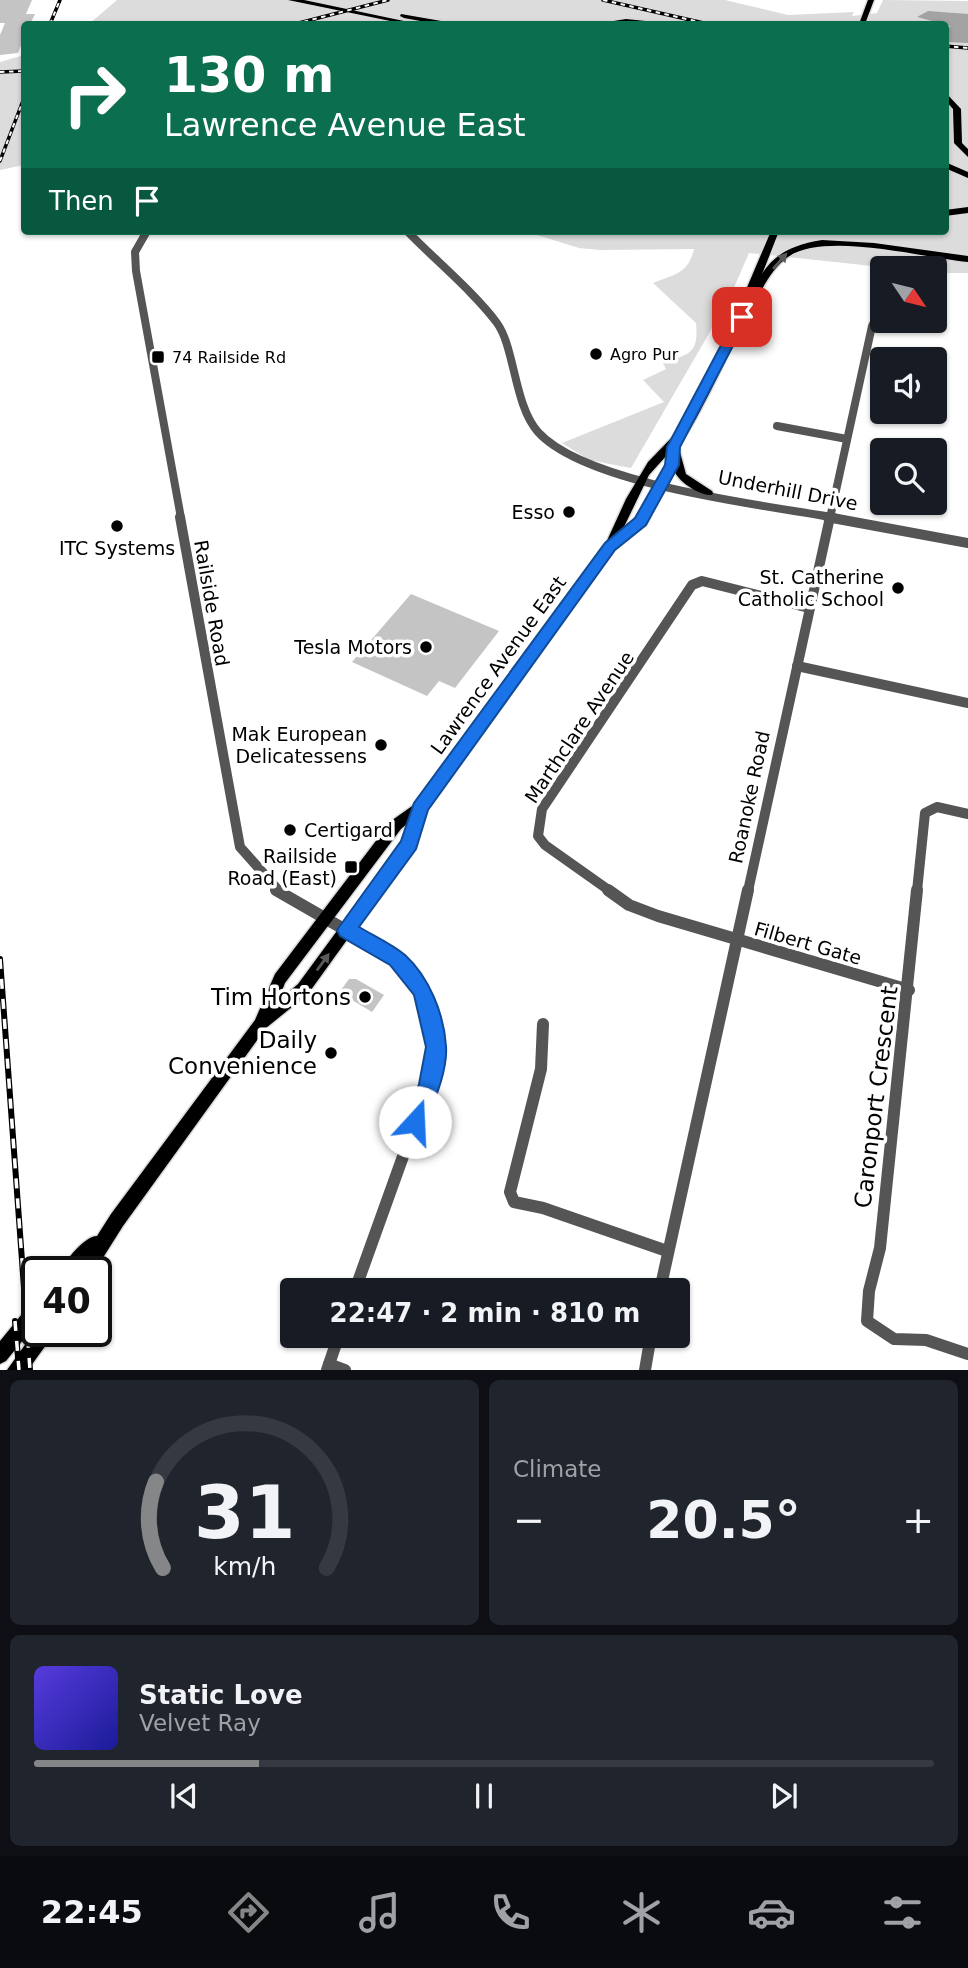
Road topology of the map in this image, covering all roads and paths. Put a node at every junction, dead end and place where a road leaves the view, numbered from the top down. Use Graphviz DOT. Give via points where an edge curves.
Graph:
graph roads {
  1 [pos="292,0"];
  2 [pos="328,0"];
  3 [pos="871,0"];
  4 [pos="399,21"];
  5 [pos="432,21"];
  6 [pos="863,21"];
  7 [pos="949,100"];
  8 [pos="968,154"];
  9 [pos="949,157"];
  10 [pos="968,163"];
  11 [pos="949,166"];
  12 [pos="968,173"];
  13 [pos="968,210"];
  14 [pos="949,212"];
  15 [pos="145,235"];
  16 [pos="411,235"];
  17 [pos="773,235"];
  18 [pos="968,259"];
  19 [pos="742,317"];
  20 [pos="870,333"];
  21 [pos="778,426"];
  22 [pos="847,439"];
  23 [pos="674,447"];
  24 [pos="642,481"];
  25 [pos="660,485"];
  26 [pos="708,493"];
  27 [pos="830,517"];
  28 [pos="968,543"];
  29 [pos="610,546"];
  30 [pos="809,608"];
  31 [pos="797,666"];
  32 [pos="968,703"];
  33 [pos="420,808"];
  34 [pos="968,814"];
  35 [pos="326,919"];
  36 [pos="346,930"];
  37 [pos="737,940"];
  38 [pos="909,990"];
  39 [pos="543,1024"];
  40 [pos="260,1025"];
  41 [pos="117,1220"];
  42 [pos="667,1251"];
  43 [pos="84,1256"];
  44 [pos="94,1256"];
  45 [pos="359,1278"];
  46 [pos="662,1278"];
  47 [pos="21,1329"];
  48 [pos="34,1347"];
  49 [pos="335,1348"];
  50 [pos="649,1348"];
  51 [pos="968,1354"];
  52 [pos="0,1355"];
  53 [pos="328,1367"];
  54 [pos="16,1370"];
  55 [pos="345,1370"];
  56 [pos="645,1370"];
  1 -- 4 [label="highway"];
  2 -- 5 [label="highway"];
  3 -- 6 [label="main road"];
  7 -- 8 [label="highway" via="957,109 958,143"];
  9 -- 10 [label="highway"];
  11 -- 12 [label="highway"];
  13 -- 14 [label="highway"];
  15 -- 35 [label="street, Railside Road" via="135,252 136,271 235,830 243,853 260,875"];
  16 -- 24 [label="street" via="498,324 536,430 585,464"];
  17 -- 19 [label="main road, Lawrence Avenue East"];
  19 -- 18 [label="highway, one-way" via="784,255 809,245 853,243"];
  19 -- 23 [label="main road, Lawrence Avenue East"];
  20 -- 22 [label="street, Roanoke Road"];
  21 -- 22 [label="street"];
  22 -- 27 [label="street, Roanoke Road"];
  23 -- 24 [label="main road, Lawrence Avenue East" via="658,457"];
  23 -- 25 [label="main road, Lawrence Avenue East" via="672,465"];
  23 -- 26 [label="main road" via="681,476"];
  24 -- 25 [label="street, Underhill Drive"];
  24 -- 29 [label="main road, Lawrence Avenue East"];
  25 -- 26 [label="street, Underhill Drive"];
  25 -- 29 [label="main road, Lawrence Avenue East" via="641,521"];
  26 -- 27 [label="street, Underhill Drive"];
  27 -- 28 [label="street, Underhill Drive"];
  27 -- 30 [label="street, Roanoke Road"];
  29 -- 33 [label="main road, Lawrence Avenue East"];
  30 -- 31 [label="street, Roanoke Road"];
  30 -- 37 [label="street, Marthclare Avenue" via="702,581 692,585 538,818 538,836 545,845 629,905"];
  31 -- 32 [label="street"];
  31 -- 37 [label="street, Roanoke Road"];
  33 -- 35 [label="main road, Lawrence Avenue East" via="396,825"];
  33 -- 36 [label="main road, Lawrence Avenue East" via="409,844"];
  34 -- 38 [label="street, Caronport Crescent" via="942,807 925,813"];
  35 -- 36 [label="street, Railside Road"];
  35 -- 40 [label="main road, Lawrence Avenue East" via="280,979"];
  40 -- 36 [label="main road, Lawrence Avenue East, one-way" via="303,989"];
  36 -- 45 [label="street, Railside Road" via="396,959 414,976 432,1020 436,1047 429,1084"];
  37 -- 38 [label="street, Filbert Gate"];
  37 -- 42 [label="street, Roanoke Road"];
  38 -- 51 [label="street, Caronport Crescent" via="880,1248 867,1299 867,1321 894,1339 926,1340"];
  39 -- 42 [label="street" via="541,1069 512,1175 514,1202"];
  40 -- 41 [label="main road, Lawrence Avenue East"];
  41 -- 43 [label="main road, Lawrence Avenue East"];
  41 -- 44 [label="main road, Lawrence Avenue East"];
  42 -- 46 [label="street, Roanoke Road"];
  47 -- 52 [label="main road"];
  48 -- 54 [label="main road"];
  49 -- 53 [label="street"];
  50 -- 56 [label="street"];
  53 -- 55 [label="street"];
}
